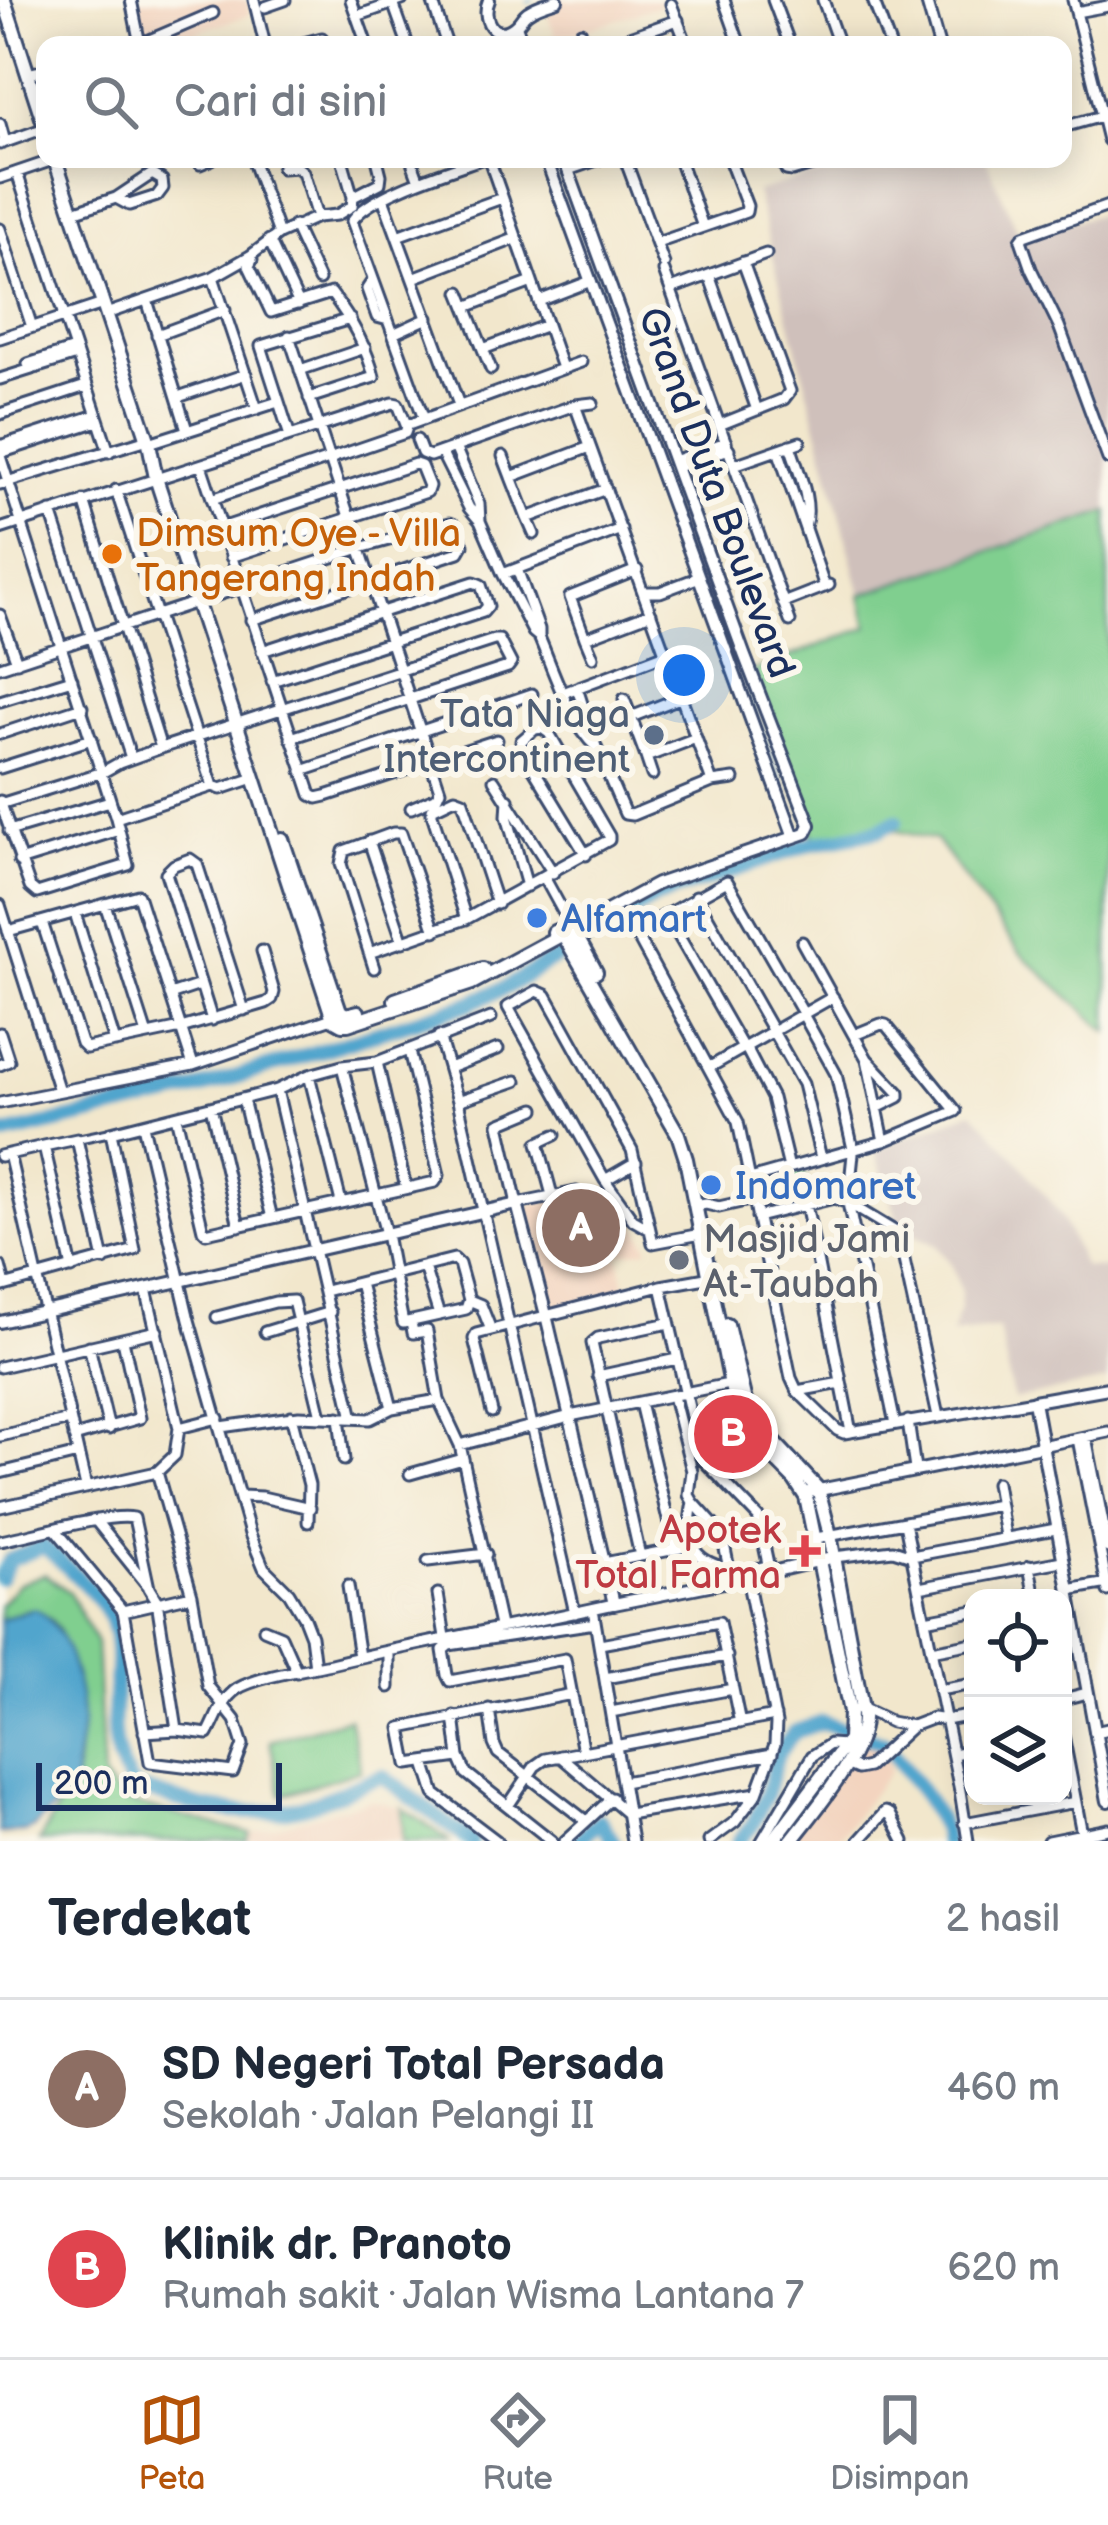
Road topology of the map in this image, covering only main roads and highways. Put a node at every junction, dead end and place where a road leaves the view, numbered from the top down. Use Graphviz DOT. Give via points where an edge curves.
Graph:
graph roads {
  1 [pos="4,0"];
  2 [pos="36,99"];
  3 [pos="59,168"];
  4 [pos="240,722"];
  5 [pos="338,1016"];
  6 [pos="700,1212"];
  7 [pos="713,1276"];
  8 [pos="851,1742"];
  9 [pos="773,1841"];
  10 [pos="790,1841"];
  1 -- 2 [label="main road"];
  3 -- 4 [label="main road"];
  4 -- 5 [label="main road"];
  4 -- 5 [label="main road"];
  5 -- 6 [label="main road" via="467,976 564,927 678,1134"];
  6 -- 7 [label="main road"];
  6 -- 7 [label="main road"];
  7 -- 8 [label="main road" via="742,1426 811,1491 857,1716"];
  8 -- 9 [label="main road"];
  8 -- 10 [label="main road" via="846,1764"];
}
